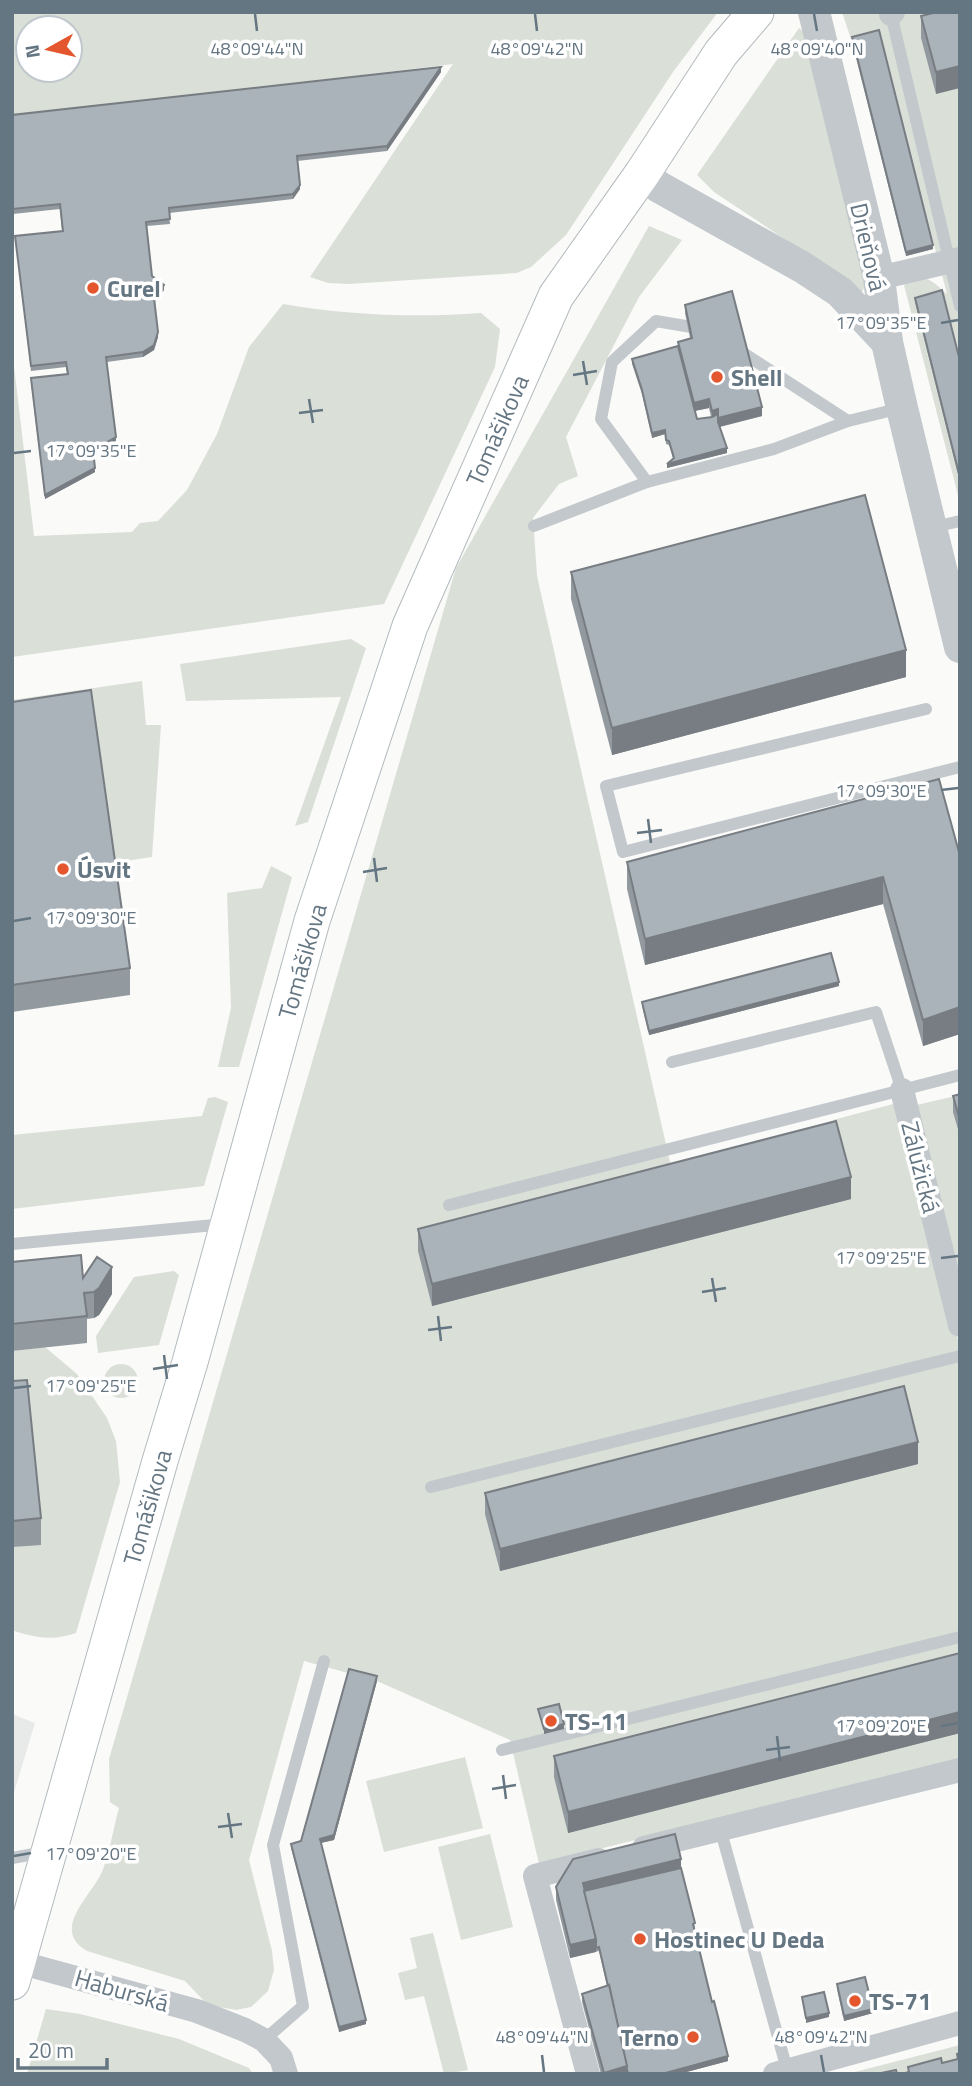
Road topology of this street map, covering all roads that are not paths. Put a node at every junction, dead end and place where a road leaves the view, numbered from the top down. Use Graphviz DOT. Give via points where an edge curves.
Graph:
graph roads {
  1 [pos="756,12"];
  2 [pos="814,12"];
  3 [pos="892,13"];
  4 [pos="642,174"];
  5 [pos="954,260"];
  6 [pos="878,278"];
  7 [pos="960,306"];
  8 [pos="719,338"];
  9 [pos="887,342"];
  10 [pos="731,345"];
  11 [pos="902,408"];
  12 [pos="848,421"];
  13 [pos="648,482"];
  14 [pos="945,525"];
  15 [pos="534,526"];
  16 [pos="960,647"];
  17 [pos="926,709"];
  18 [pos="960,767"];
  19 [pos="672,1062"];
  20 [pos="960,1075"];
  21 [pos="902,1090"];
  22 [pos="449,1205"];
  23 [pos="229,1224"];
  24 [pos="12,1244"];
  25 [pos="960,1325"];
  26 [pos="960,1356"];
  27 [pos="431,1487"];
  28 [pos="960,1637"];
  29 [pos="324,1661"];
  30 [pos="502,1751"];
  31 [pos="960,1770"];
  32 [pos="720,1828"];
  33 [pos="49,1851"];
  34 [pos="12,1858"];
  35 [pos="14,1965"];
  36 [pos="960,2023"];
  37 [pos="264,2040"];
  38 [pos="784,2073"];
  39 [pos="286,2074"];
  40 [pos="588,2074"];
  1 -- 4 [label="main road, Tomášikova" via="721,54"];
  2 -- 6 [label="street, Drieňová"];
  3 -- 5 [label="lane"];
  4 -- 9 [label="street" via="840,292"];
  4 -- 23 [label="main road, Tomášikova" via="556,296 410,626 312,921"];
  5 -- 6 [label="street"];
  5 -- 7 [label="lane"];
  6 -- 9 [label="street, Drieňová"];
  8 -- 13 [label="lane" via="707,330 656,321 612,362 601,419"];
  9 -- 11 [label="street, Drieňová"];
  10 -- 12 [label="lane"];
  11 -- 12 [label="lane"];
  11 -- 14 [label="street, Drieňová"];
  12 -- 13 [label="lane" via="774,449"];
  13 -- 15 [label="lane"];
  14 -- 16 [label="street, Drieňová"];
  17 -- 18 [label="lane" via="606,786 622,852"];
  19 -- 21 [label="lane" via="876,1012"];
  20 -- 21 [label="lane"];
  21 -- 22 [label="lane"];
  21 -- 25 [label="street, Zálužická"];
  23 -- 24 [label="lane"];
  23 -- 33 [label="main road, Tomášikova"];
  26 -- 27 [label="lane"];
  28 -- 30 [label="lane"];
  29 -- 37 [label="lane" via="273,1845 303,2006"];
  31 -- 32 [label="street"];
  32 -- 38 [label="lane"];
  32 -- 40 [label="street" via="535,1877"];
  33 -- 34 [label="lane"];
  33 -- 35 [label="main road, Tomášikova"];
  35 -- 37 [label="street, Haburská" via="197,2011"];
  36 -- 38 [label="street"];
  37 -- 39 [label="street" via="281,2058"];
}
